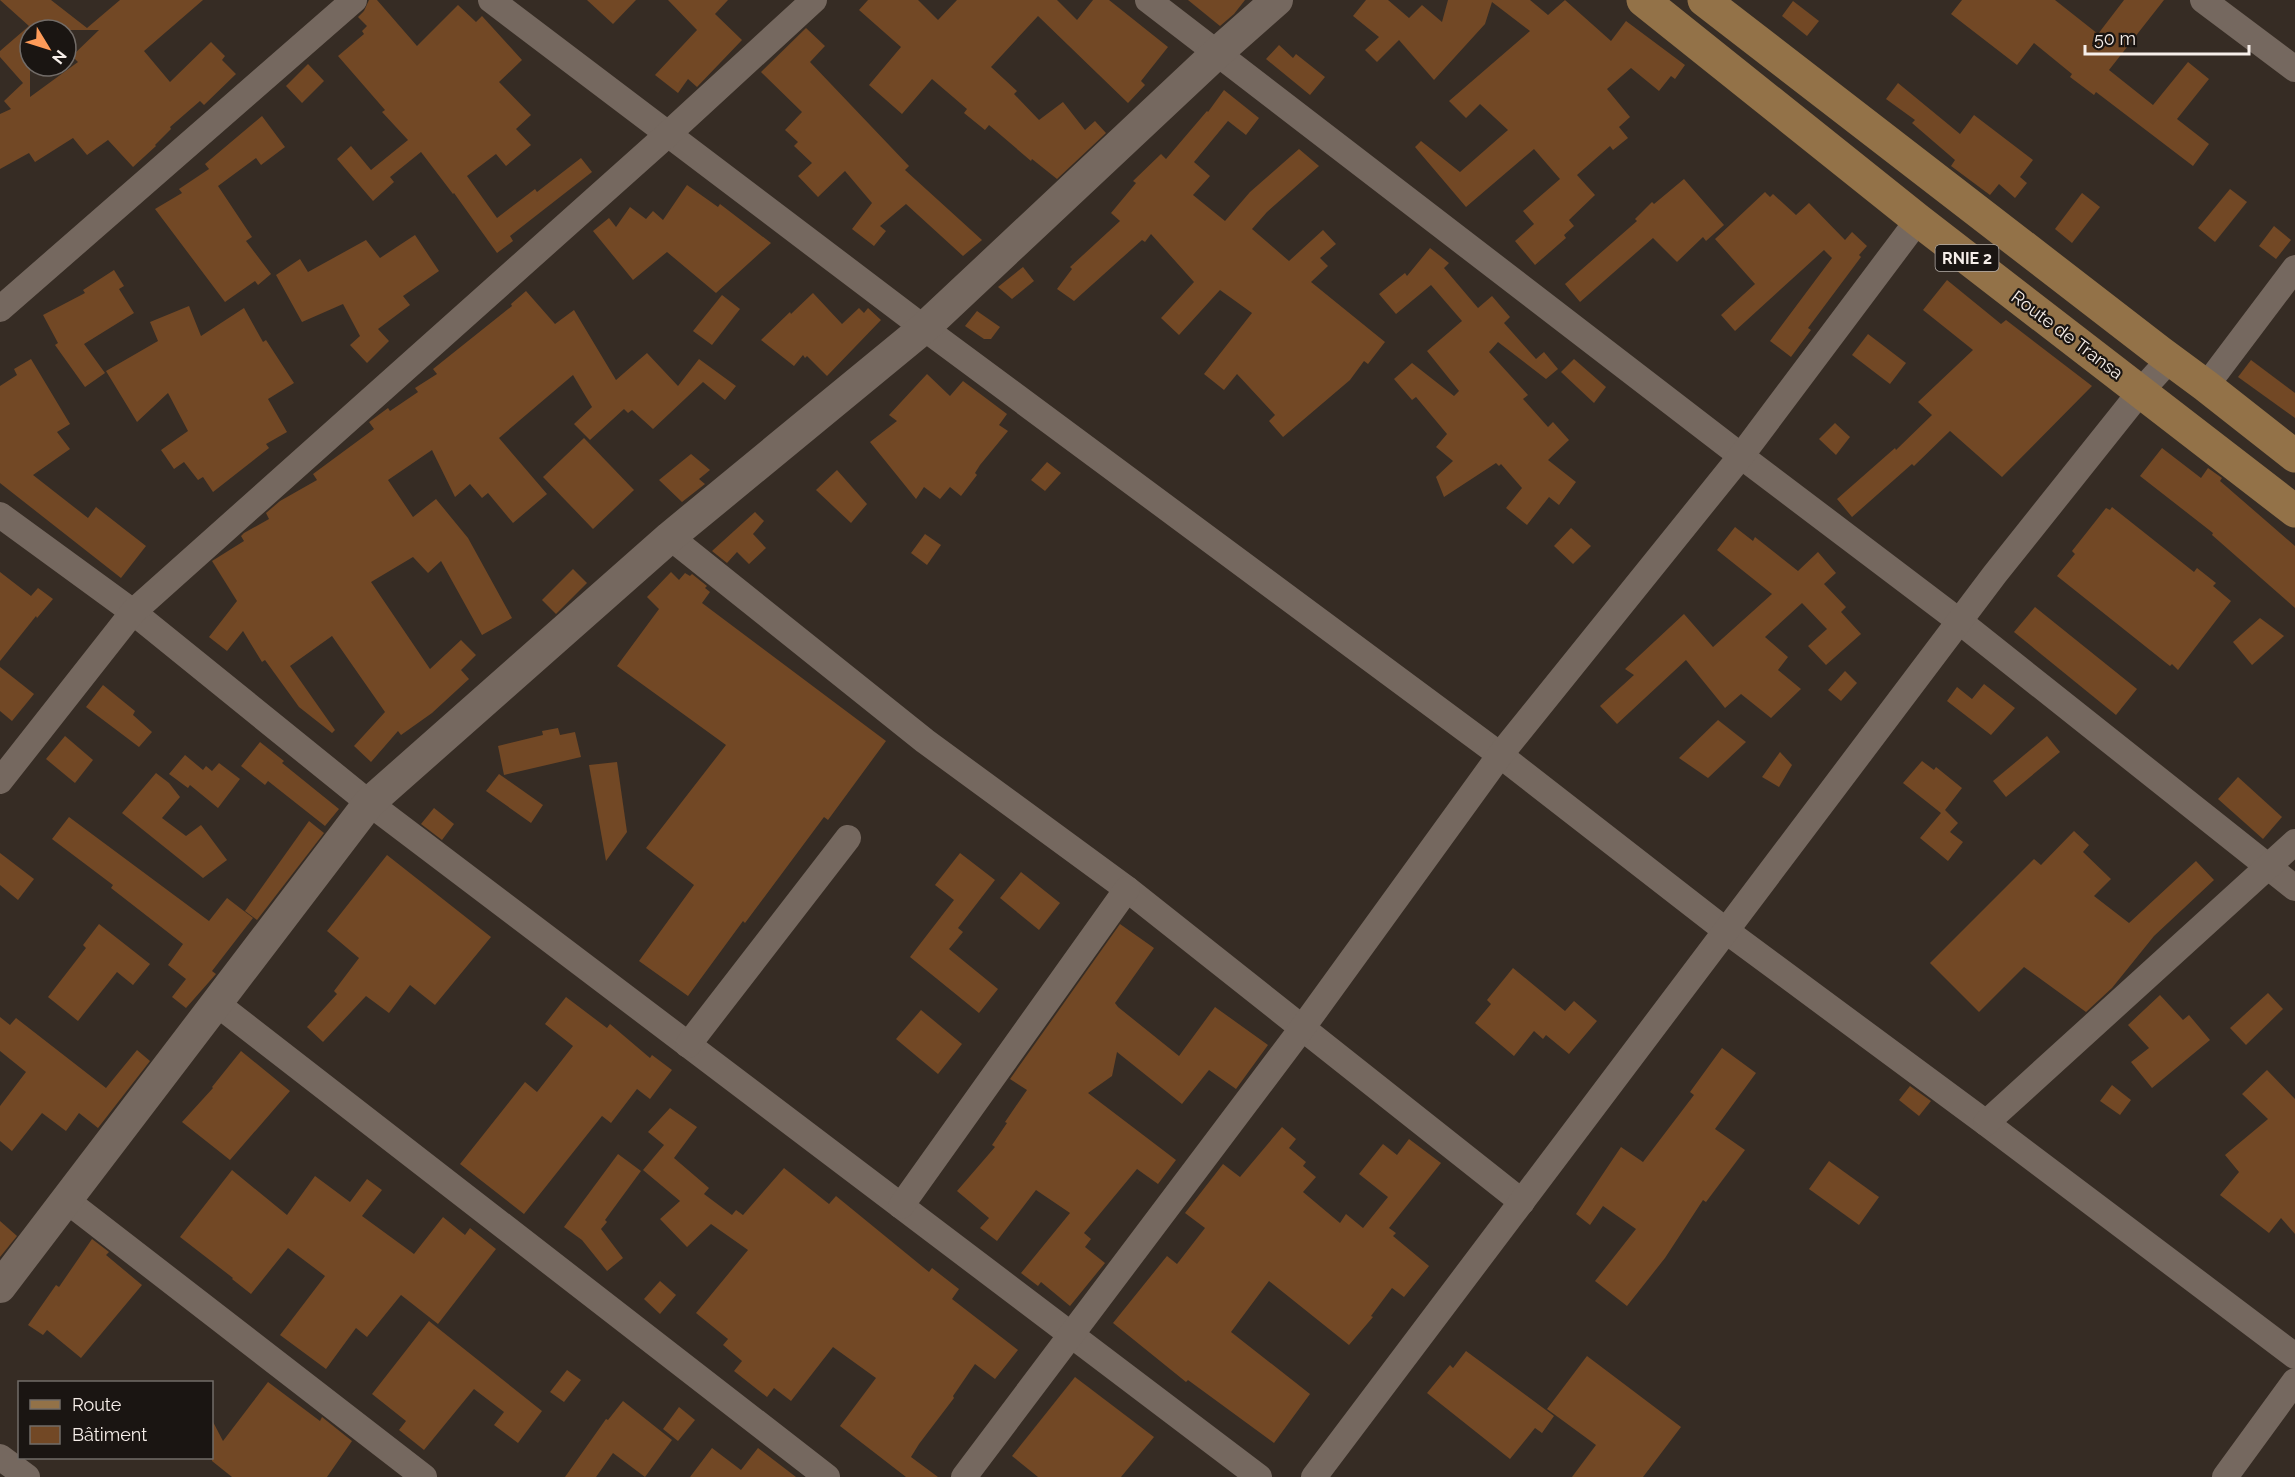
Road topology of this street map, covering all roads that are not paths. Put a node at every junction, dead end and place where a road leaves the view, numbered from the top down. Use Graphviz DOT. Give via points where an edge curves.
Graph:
graph roads {
  1 [pos="354,0"];
  2 [pos="491,0"];
  3 [pos="814,0"];
  4 [pos="1148,0"];
  5 [pos="1277,0"];
  6 [pos="1643,0"];
  7 [pos="1704,0"];
  8 [pos="2203,0"];
  9 [pos="1217,53"];
  10 [pos="2295,69"];
  11 [pos="668,135"];
  12 [pos="1918,220"];
  13 [pos="2295,268"];
  14 [pos="0,309"];
  15 [pos="924,328"];
  16 [pos="2170,359"];
  17 [pos="2206,386"];
  18 [pos="2141,391"];
  19 [pos="1741,456"];
  20 [pos="2295,456"];
  21 [pos="2295,511"];
  22 [pos="0,515"];
  23 [pos="670,537"];
  24 [pos="133,612"];
  25 [pos="1959,621"];
  26 [pos="1500,755"];
  27 [pos="0,781"];
  28 [pos="369,802"];
  29 [pos="848,838"];
  30 [pos="2295,842"];
  31 [pos="2268,866"];
  32 [pos="2295,888"];
  33 [pos="1127,889"];
  34 [pos="1725,930"];
  35 [pos="216,1003"];
  36 [pos="1303,1027"];
  37 [pos="688,1045"];
  38 [pos="1986,1123"];
  39 [pos="66,1200"];
  40 [pos="1522,1202"];
  41 [pos="901,1206"];
  42 [pos="0,1287"];
  43 [pos="1072,1337"];
  44 [pos="2295,1356"];
  45 [pos="2295,1381"];
  46 [pos="0,1456"];
  47 [pos="27,1477"];
  48 [pos="424,1477"];
  49 [pos="827,1477"];
  50 [pos="964,1477"];
  51 [pos="1258,1477"];
  52 [pos="1314,1477"];
  53 [pos="2225,1477"];
  1 -- 14 [label="street"];
  2 -- 11 [label="street"];
  3 -- 11 [label="street"];
  4 -- 9 [label="street"];
  5 -- 9 [label="street"];
  6 -- 12 [label="main road, Route de Transa / RNIE 2"];
  7 -- 16 [label="main road, RNIE 2"];
  8 -- 10 [label="street"];
  9 -- 15 [label="street"];
  9 -- 19 [label="street"];
  11 -- 15 [label="street"];
  11 -- 24 [label="street"];
  12 -- 18 [label="main road, Route de Transa / RNIE 2"];
  12 -- 19 [label="street"];
  13 -- 17 [label="street"];
  15 -- 23 [label="street"];
  15 -- 26 [label="street"];
  16 -- 17 [label="main road, RNIE 2"];
  16 -- 18 [label="street"];
  17 -- 20 [label="main road, RNIE 2"];
  18 -- 21 [label="main road, Route de Transa / RNIE 2"];
  18 -- 25 [label="street"];
  19 -- 25 [label="street"];
  19 -- 26 [label="street"];
  22 -- 24 [label="street"];
  23 -- 28 [label="street"];
  23 -- 33 [label="street" via="925,741"];
  24 -- 27 [label="street"];
  24 -- 28 [label="street"];
  25 -- 31 [label="street"];
  25 -- 34 [label="street"];
  26 -- 34 [label="street"];
  26 -- 36 [label="street"];
  28 -- 35 [label="street"];
  28 -- 37 [label="street"];
  29 -- 37 [label="street"];
  30 -- 31 [label="street"];
  31 -- 32 [label="street"];
  31 -- 38 [label="street"];
  33 -- 36 [label="street"];
  33 -- 41 [label="street"];
  34 -- 38 [label="street"];
  34 -- 40 [label="street"];
  35 -- 39 [label="street"];
  35 -- 49 [label="street"];
  36 -- 40 [label="street"];
  36 -- 43 [label="street"];
  37 -- 41 [label="street"];
  38 -- 44 [label="street"];
  39 -- 42 [label="street"];
  39 -- 48 [label="street"];
  40 -- 52 [label="street"];
  41 -- 43 [label="street"];
  43 -- 50 [label="street"];
  43 -- 51 [label="street"];
  45 -- 53 [label="street"];
  46 -- 47 [label="street"];
}
